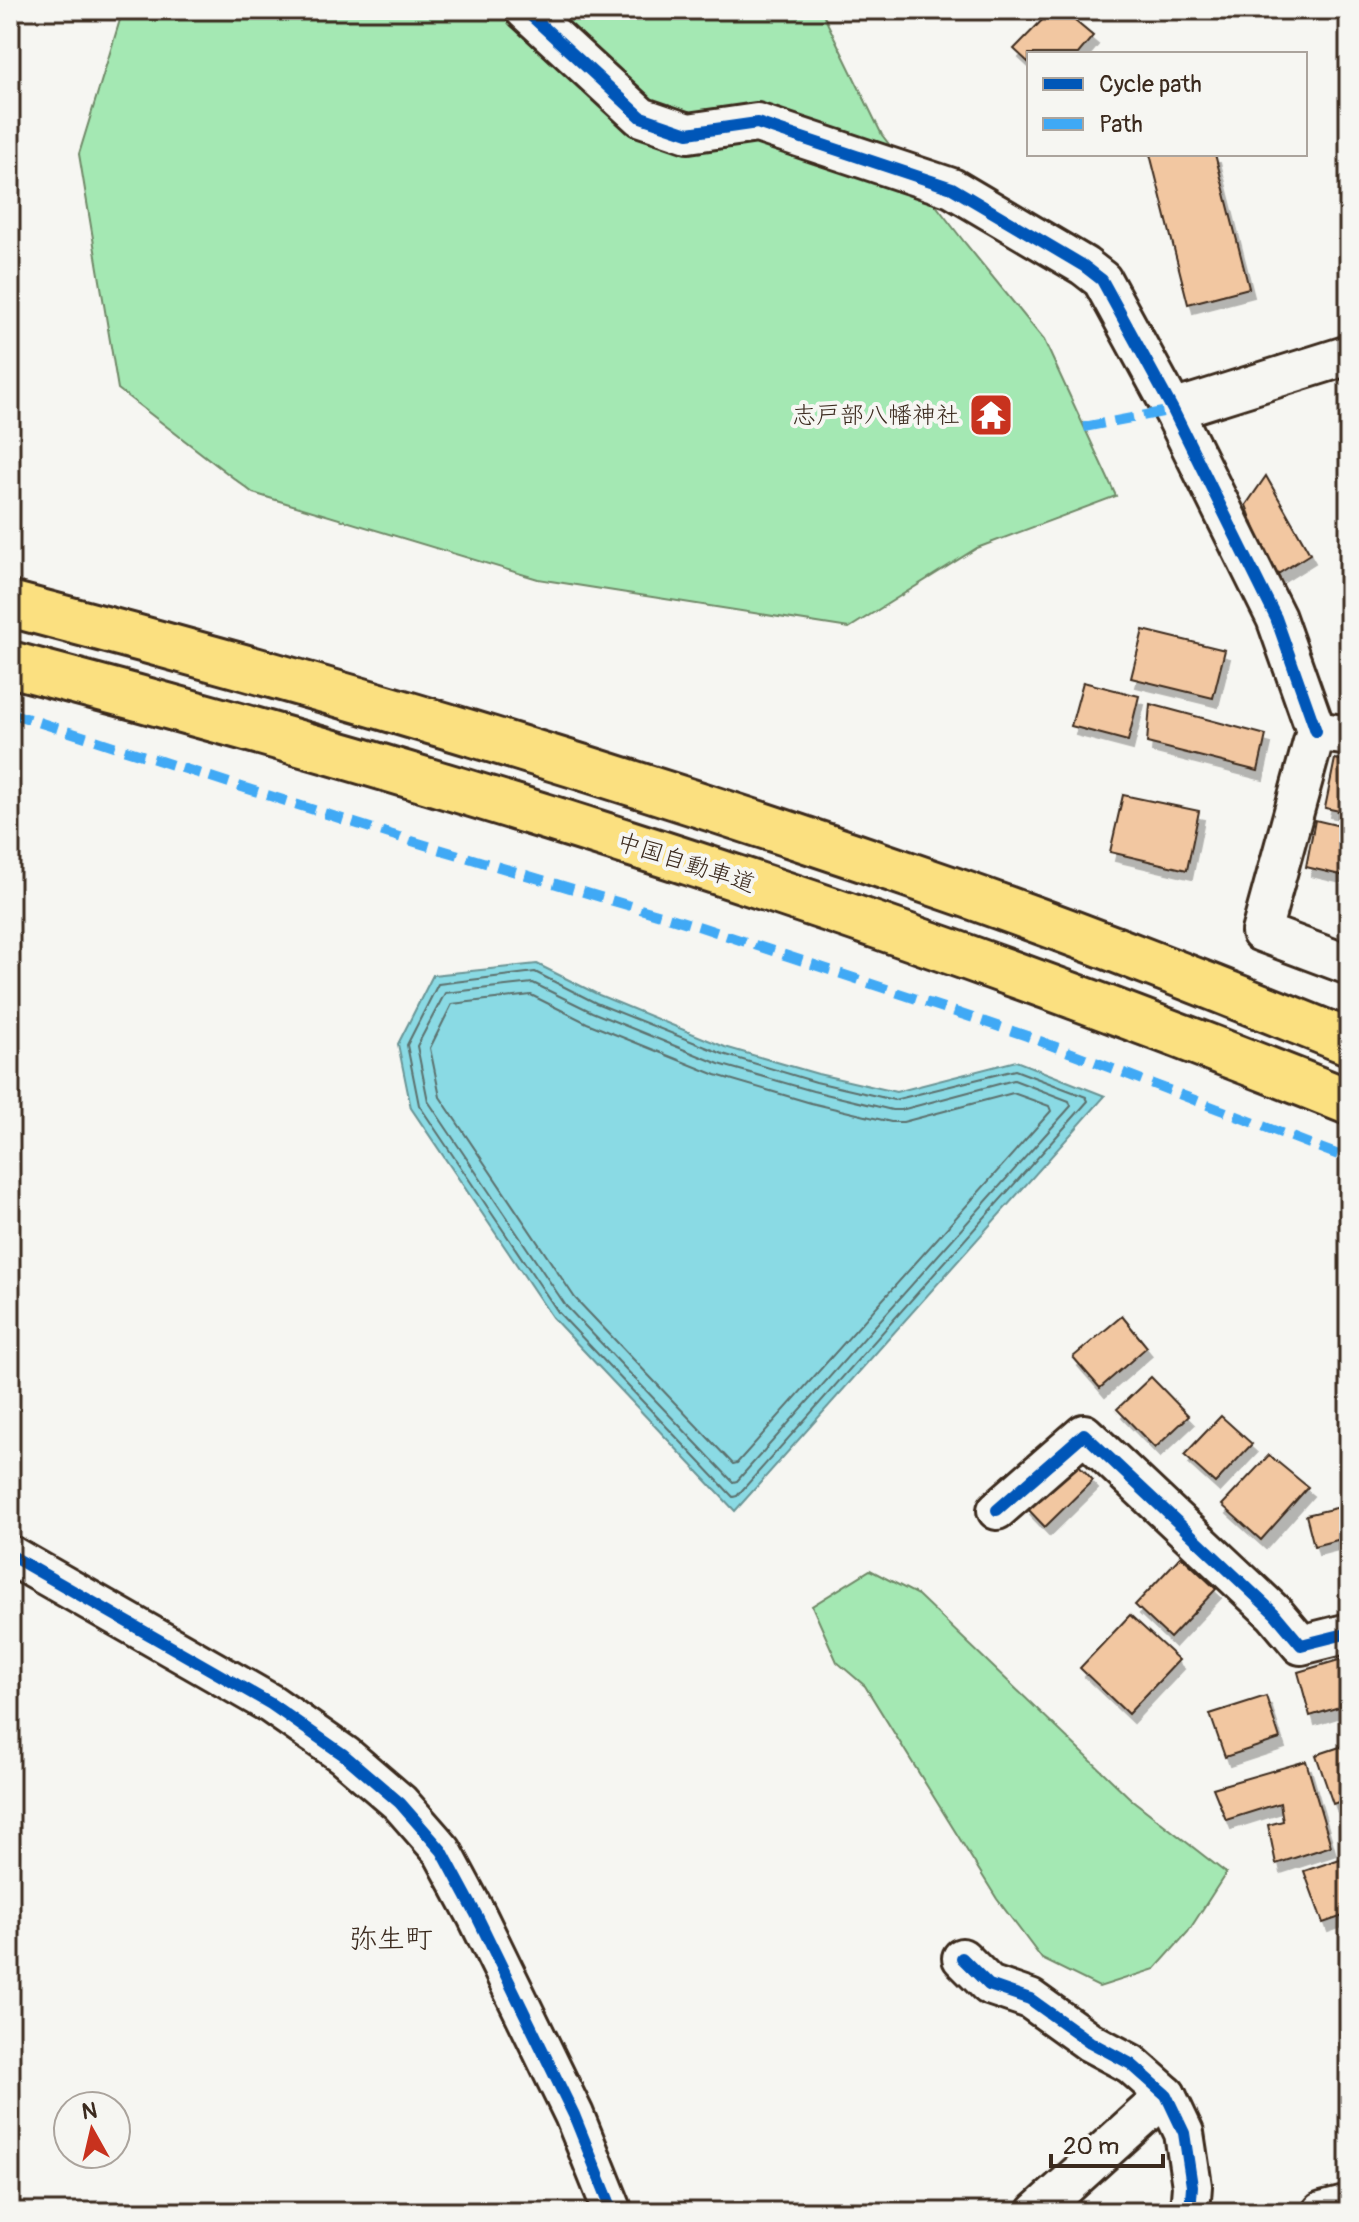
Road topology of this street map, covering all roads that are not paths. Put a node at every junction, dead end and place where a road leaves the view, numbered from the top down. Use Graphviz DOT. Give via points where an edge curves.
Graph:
graph roads {
  1 [pos="525,10"];
  2 [pos="1349,355"];
  3 [pos="1173,410"];
  4 [pos="10,604"];
  5 [pos="10,664"];
  6 [pos="1333,734"];
  7 [pos="1349,965"];
  8 [pos="1349,1042"];
  9 [pos="1349,1102"];
  10 [pos="997,1510"];
  11 [pos="10,1555"];
  12 [pos="1349,1633"];
  13 [pos="962,1958"];
  14 [pos="1166,2095"];
  15 [pos="1349,2205"];
  16 [pos="613,2212"];
  17 [pos="1037,2212"];
  18 [pos="1190,2212"];
  19 [pos="1322,2212"];
  1 -- 3 [label="street" via="641,117 688,133 757,123 846,152 952,188 1084,266 1102,280"];
  2 -- 3 [label="street"];
  3 -- 6 [label="street"];
  4 -- 8 [label="highway" via="197,653 699,805 960,893"];
  5 -- 9 [label="highway, 中国自動車道" via="397,772 685,861 950,950"];
  6 -- 7 [label="street" via="1261,932"];
  10 -- 12 [label="street" via="1084,1434 1275,1614 1301,1645"];
  11 -- 16 [label="street" via="271,1704 400,1803 442,1851 477,1916 574,2115"];
  13 -- 14 [label="street" via="989,1985 1030,1999 1131,2064"];
  14 -- 17 [label="street"];
  14 -- 18 [label="street" via="1184,2133"];
  15 -- 19 [label="street"];
}
